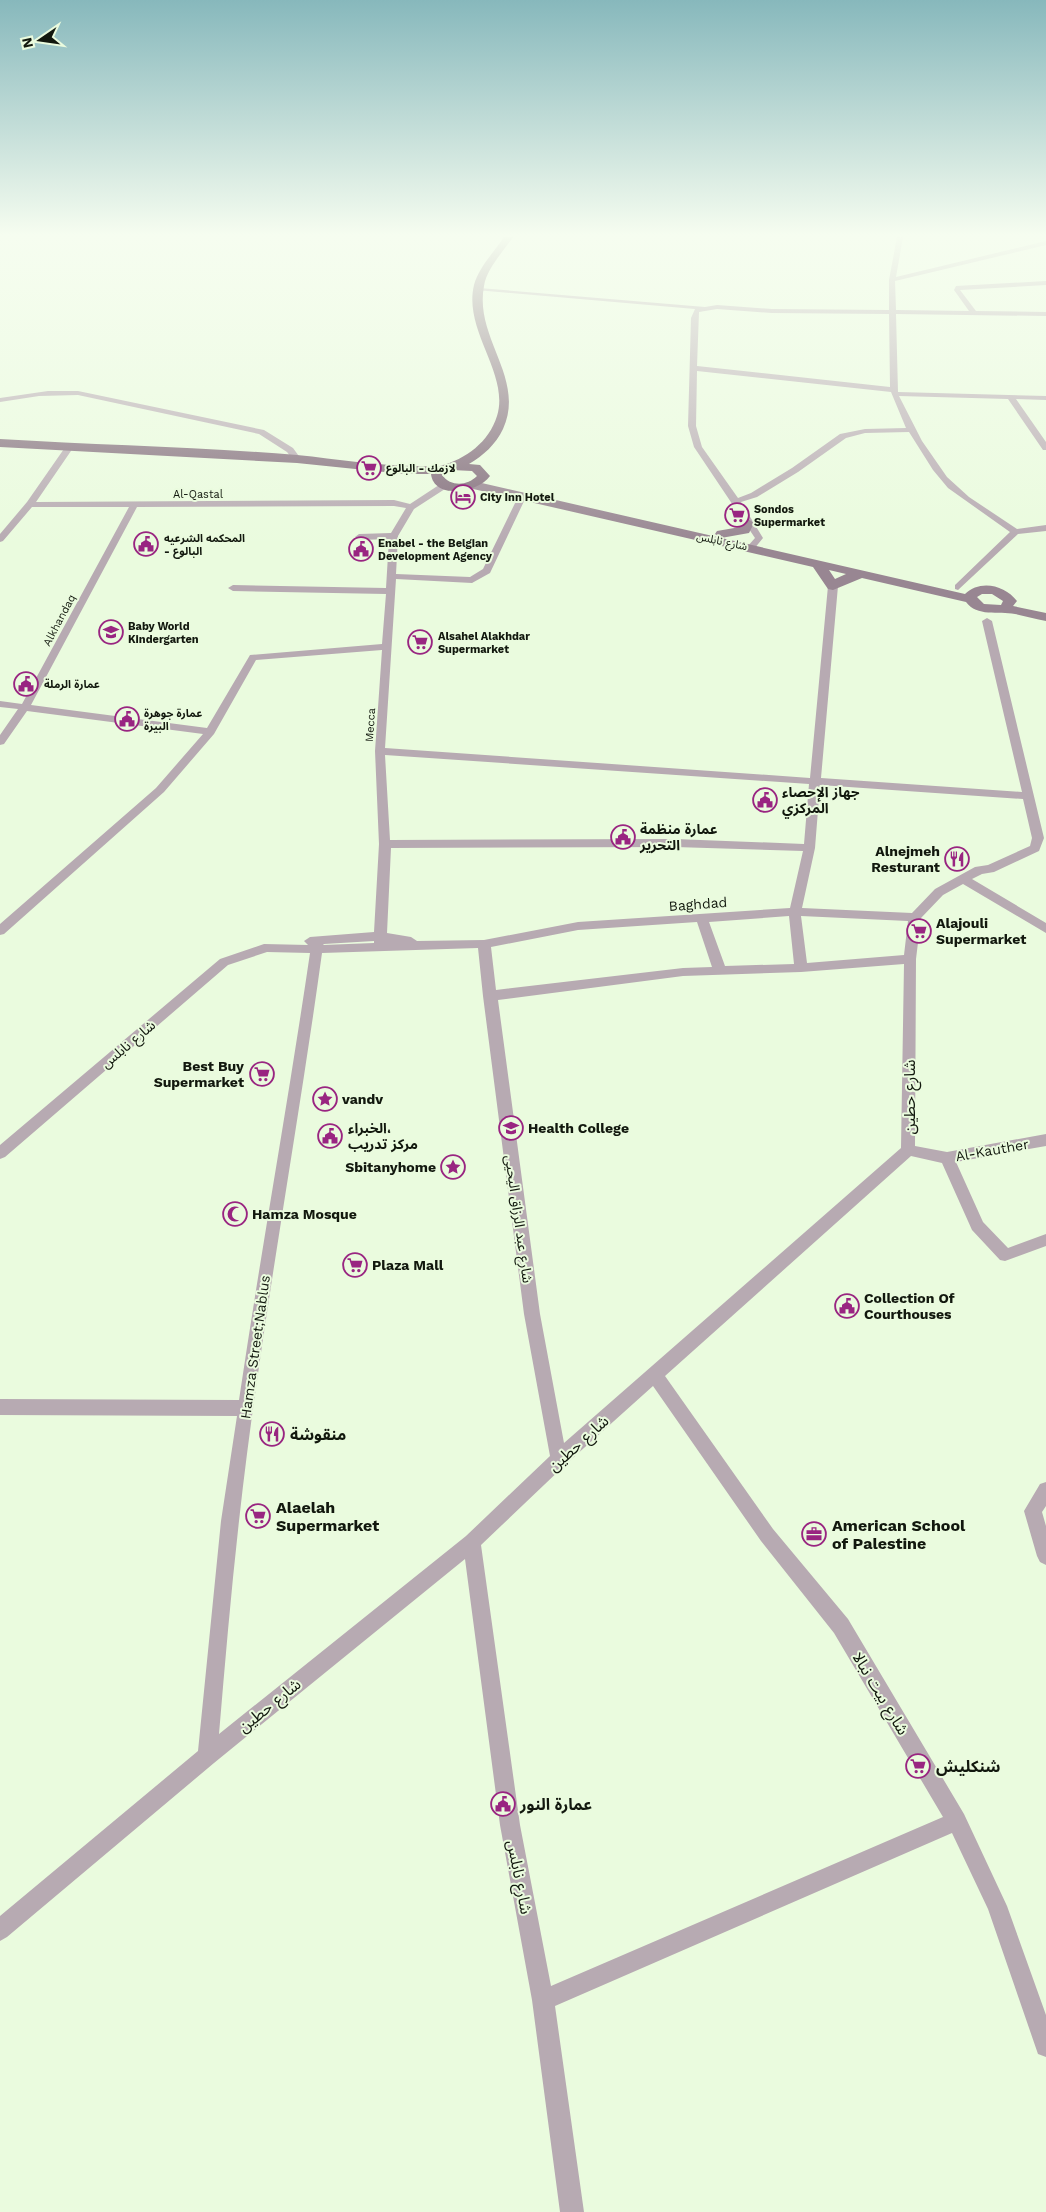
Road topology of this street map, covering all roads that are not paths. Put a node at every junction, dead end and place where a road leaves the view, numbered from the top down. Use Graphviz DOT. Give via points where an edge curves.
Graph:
graph roads {
  1 [pos="485,340"];
  2 [pos="491,340"];
  3 [pos="693,340"];
  4 [pos="893,340"];
  5 [pos="692,368"];
  6 [pos="894,392"];
  7 [pos="1011,398"];
  8 [pos="1046,398"];
  9 [pos="0,400"];
  10 [pos="911,430"];
  11 [pos="0,443"];
  12 [pos="69,448"];
  13 [pos="1046,448"];
  14 [pos="297,458"];
  15 [pos="457,465"];
  16 [pos="482,473"];
  17 [pos="441,479"];
  18 [pos="473,485"];
  19 [pos="522,496"];
  20 [pos="736,501"];
  21 [pos="30,504"];
  22 [pos="134,505"];
  23 [pos="411,507"];
  24 [pos="748,522"];
  25 [pos="1046,528"];
  26 [pos="1015,532"];
  27 [pos="721,534"];
  28 [pos="394,536"];
  29 [pos="359,537"];
  30 [pos="0,539"];
  31 [pos="754,545"];
  32 [pos="816,562"];
  33 [pos="862,574"];
  34 [pos="392,576"];
  35 [pos="833,586"];
  36 [pos="958,587"];
  37 [pos="233,588"];
  38 [pos="391,591"];
  39 [pos="975,599"];
  40 [pos="1004,605"];
  41 [pos="1046,606"];
  42 [pos="1046,617"];
  43 [pos="987,621"];
  44 [pos="387,647"];
  45 [pos="0,704"];
  46 [pos="25,707"];
  47 [pos="210,732"];
  48 [pos="0,742"];
  49 [pos="380,751"];
  50 [pos="816,781"];
  51 [pos="1028,796"];
  52 [pos="1034,819"];
  53 [pos="1046,828"];
  54 [pos="1039,841"];
  55 [pos="385,844"];
  56 [pos="809,848"];
  57 [pos="964,879"];
  58 [pos="795,912"];
  59 [pos="915,917"];
  60 [pos="702,919"];
  61 [pos="1046,929"];
  62 [pos="0,931"];
  63 [pos="380,936"];
  64 [pos="428,944"];
  65 [pos="484,944"];
  66 [pos="317,946"];
  67 [pos="380,949"];
  68 [pos="910,959"];
  69 [pos="801,968"];
  70 [pos="720,971"];
  71 [pos="489,996"];
  72 [pos="1046,1140"];
  73 [pos="908,1150"];
  74 [pos="0,1153"];
  75 [pos="947,1158"];
  76 [pos="1046,1240"];
  77 [pos="655,1375"];
  78 [pos="0,1407"];
  79 [pos="246,1408"];
  80 [pos="559,1459"];
  81 [pos="1046,1490"];
  82 [pos="472,1542"];
  83 [pos="1046,1556"];
  84 [pos="206,1756"];
  85 [pos="957,1821"];
  86 [pos="0,1930"];
  87 [pos="543,2000"];
  88 [pos="1045,2040"];
  89 [pos="572,2212"];
  1 -- 15 [label="main road" via="506,397 506,408 490,440 471,458"];
  2 -- 16 [label="main road" via="511,395 510,416 498,439 481,459"];
  3 -- 5 [label="street"];
  4 -- 6 [label="street"];
  5 -- 6 [label="street"];
  5 -- 20 [label="street" via="692,426 696,441"];
  6 -- 7 [label="street"];
  6 -- 10 [label="street"];
  7 -- 8 [label="street"];
  7 -- 13 [label="street"];
  9 -- 14 [label="street" via="52,392 78,394 261,432"];
  10 -- 20 [label="street" via="865,431 843,436 754,495"];
  10 -- 26 [label="street" via="949,485"];
  11 -- 12 [label="main road"];
  12 -- 14 [label="main road"];
  12 -- 21 [label="street"];
  14 -- 17 [label="main road" via="404,470"];
  15 -- 16 [label="main road" via="470,466"];
  15 -- 17 [label="main road"];
  16 -- 18 [label="main road"];
  16 -- 27 [label="main road, شارع نابلس" via="526,491"];
  17 -- 18 [label="main road" via="459,487"];
  17 -- 23 [label="street"];
  18 -- 19 [label="main road, شارع نابلس"];
  19 -- 31 [label="main road, شارع نابلس"];
  19 -- 34 [label="street" via="487,571 472,580"];
  20 -- 24 [label="street"];
  21 -- 22 [label="street, Al-Qastal"];
  21 -- 30 [label="street"];
  22 -- 23 [label="street, Al-Qastal" via="394,503"];
  22 -- 46 [label="street, Alkhandaq"];
  23 -- 28 [label="street, Mecca"];
  24 -- 27 [label="main road" via="745,530"];
  24 -- 31 [label="street" via="758,534"];
  25 -- 26 [label="street"];
  26 -- 36 [label="street"];
  27 -- 31 [label="main road, شارع نابلس"];
  28 -- 29 [label="street"];
  28 -- 34 [label="street, Mecca"];
  31 -- 32 [label="main road, شارع نابلس"];
  31 -- 36 [label="main road, شارع نابلس"];
  32 -- 33 [label="main road, شارع نابلس"];
  32 -- 35 [label="main road"];
  33 -- 35 [label="main road"];
  33 -- 39 [label="main road, شارع نابلس"];
  34 -- 38 [label="street, Mecca"];
  35 -- 50 [label="street"];
  36 -- 39 [label="main road, شارع نابلس"];
  37 -- 38 [label="street"];
  38 -- 44 [label="street, Mecca"];
  39 -- 40 [label="main road"];
  39 -- 40 [label="main road" via="994,590"];
  39 -- 43 [label="main road"];
  40 -- 41 [label="main road"];
  40 -- 42 [label="main road"];
  40 -- 43 [label="main road"];
  43 -- 51 [label="street"];
  44 -- 47 [label="street" via="253,657"];
  44 -- 49 [label="street, Mecca"];
  45 -- 46 [label="street"];
  46 -- 47 [label="street"];
  46 -- 48 [label="street, Alkhandaq"];
  47 -- 62 [label="street" via="160,790"];
  49 -- 50 [label="street"];
  49 -- 55 [label="street, Mecca"];
  50 -- 51 [label="street"];
  50 -- 56 [label="street"];
  51 -- 52 [label="street"];
  52 -- 53 [label="street"];
  52 -- 54 [label="street"];
  54 -- 57 [label="street"];
  55 -- 56 [label="street" via="675,842"];
  55 -- 63 [label="street, Mecca"];
  56 -- 58 [label="street"];
  57 -- 59 [label="street" via="939,892"];
  57 -- 61 [label="street"];
  58 -- 59 [label="street, Baghdad"];
  58 -- 60 [label="street, Baghdad"];
  58 -- 69 [label="street"];
  59 -- 68 [label="street, شارع حطين"];
  60 -- 65 [label="street, Baghdad" via="578,926"];
  60 -- 70 [label="street"];
  63 -- 64 [label="street"];
  63 -- 66 [label="street"];
  63 -- 67 [label="street, Mecca"];
  64 -- 65 [label="street"];
  64 -- 67 [label="street"];
  65 -- 71 [label="street, شارع عبد الرزاق اليحيى"];
  66 -- 67 [label="street"];
  66 -- 74 [label="street, شارع نابلس" via="264,948 224,962"];
  66 -- 79 [label="street, Hamza Street;Nablus"];
  68 -- 69 [label="street"];
  68 -- 73 [label="street, شارع حطين"];
  69 -- 70 [label="street"];
  70 -- 71 [label="street" via="683,972"];
  71 -- 80 [label="street, شارع عبد الرزاق اليحيى" via="532,1314"];
  72 -- 75 [label="street, Al-Kauther"];
  73 -- 75 [label="street, Al-Kauther"];
  73 -- 77 [label="street, شارع حطين"];
  75 -- 76 [label="street" via="977,1226 1005,1255"];
  77 -- 80 [label="street, شارع حطين"];
  77 -- 85 [label="street, شارع بيت نبالا" via="767,1536 841,1626"];
  78 -- 79 [label="street"];
  79 -- 84 [label="street, Hamza Street;Nablus" via="230,1521"];
  80 -- 82 [label="street, شارع حطين"];
  81 -- 83 [label="street" via="1033,1511"];
  82 -- 84 [label="street, شارع حطين"];
  82 -- 87 [label="street, شارع نابلس" via="510,1825"];
  84 -- 86 [label="street, شارع حطين"];
  85 -- 87 [label="street"];
  85 -- 88 [label="street, شارع بيت نبالا" via="997,1906"];
  87 -- 89 [label="street, شارع نابلس"];
}
